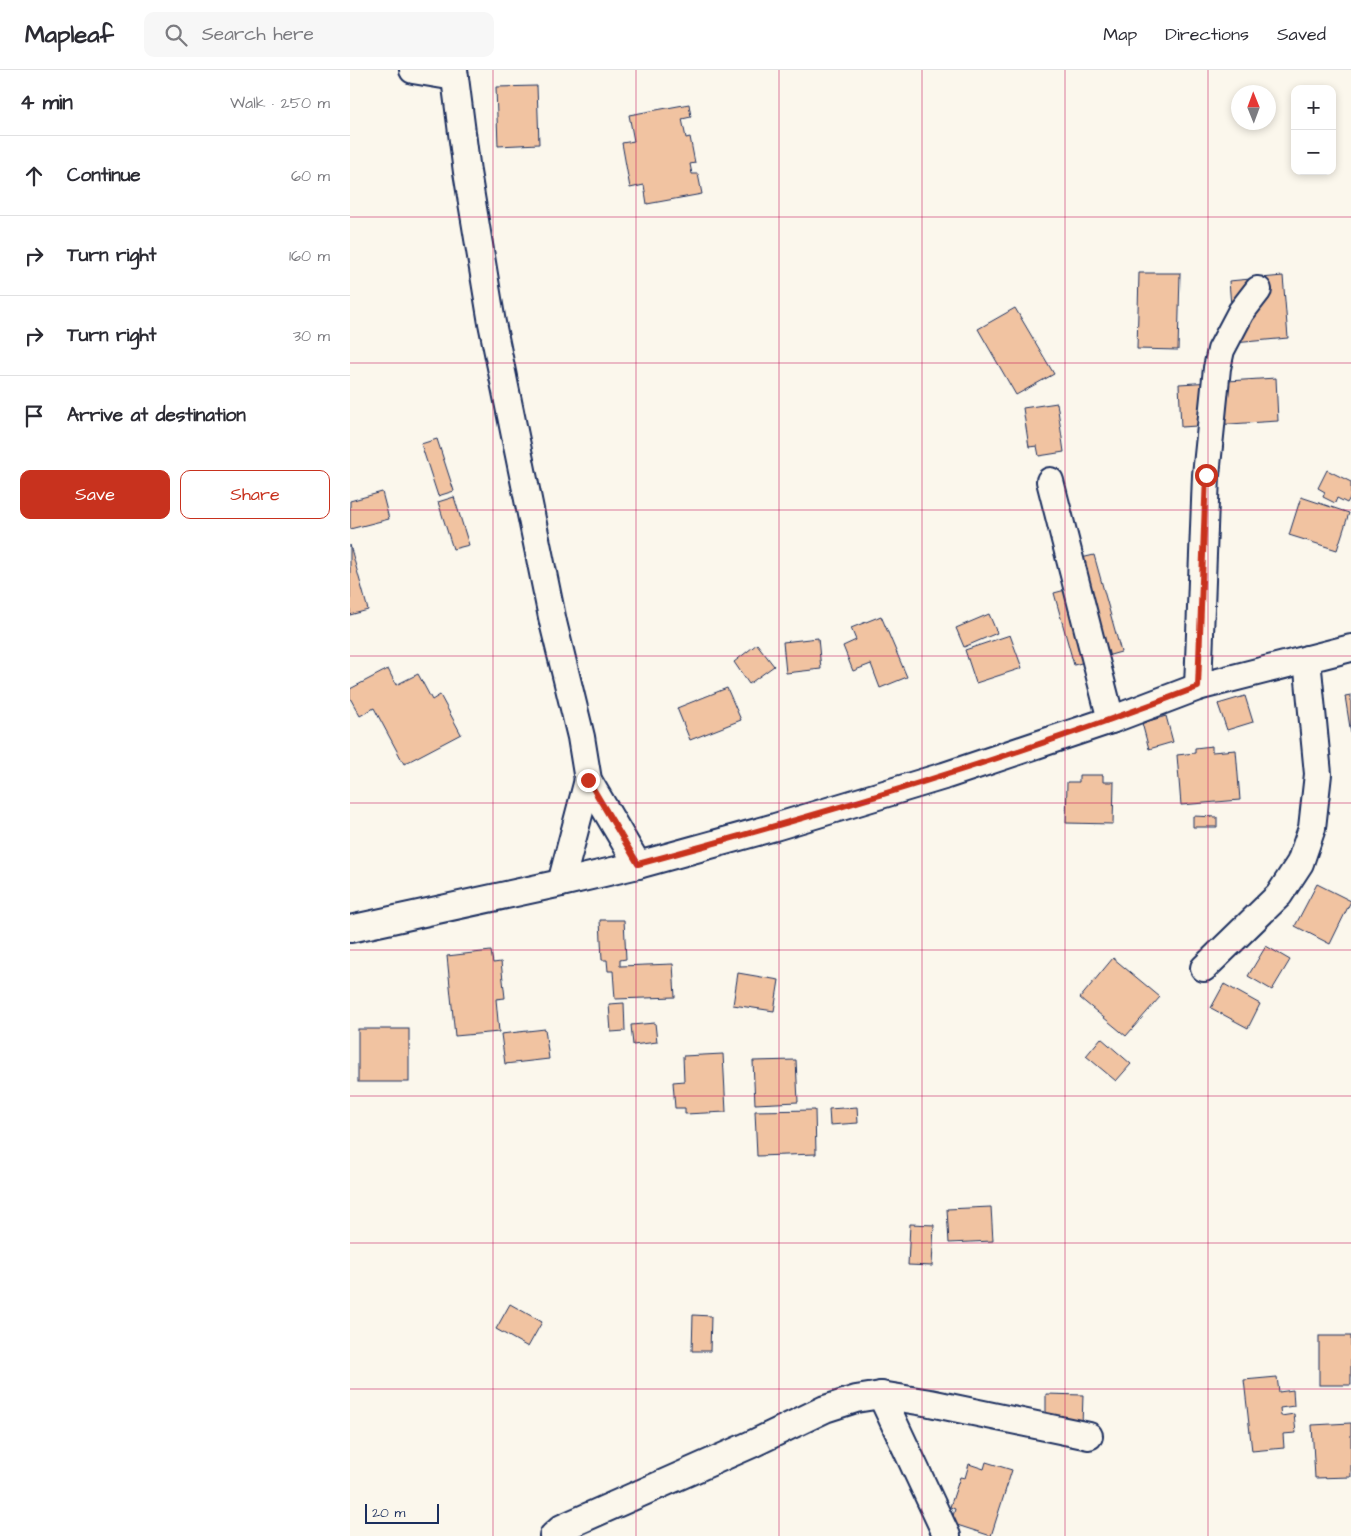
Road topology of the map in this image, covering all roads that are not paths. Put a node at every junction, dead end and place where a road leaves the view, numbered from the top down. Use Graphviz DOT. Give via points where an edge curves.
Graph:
graph roads {
  1 [pos="413,70"];
  2 [pos="454,74"];
  3 [pos="1258,290"];
  4 [pos="1050,481"];
  5 [pos="1351,648"];
  6 [pos="1307,659"];
  7 [pos="1198,687"];
  8 [pos="1111,720"];
  9 [pos="588,780"];
  10 [pos="638,864"];
  11 [pos="561,883"];
  12 [pos="350,929"];
  13 [pos="1204,968"];
  14 [pos="881,1395"];
  15 [pos="1089,1436"];
  16 [pos="553,1536"];
  17 [pos="947,1536"];
  1 -- 2 [label="street"];
  2 -- 9 [label="street" via="492,324 553,622 582,737"];
  3 -- 7 [label="street" via="1241,312 1221,350 1216,368 1206,475"];
  4 -- 8 [label="street"];
  5 -- 6 [label="street"];
  6 -- 7 [label="street"];
  6 -- 13 [label="street" via="1318,774 1312,828 1300,863 1279,895"];
  7 -- 8 [label="street"];
  8 -- 10 [label="street" via="935,779"];
  9 -- 10 [label="street"];
  9 -- 11 [label="street"];
  10 -- 11 [label="street"];
  11 -- 12 [label="street"];
  14 -- 15 [label="street"];
  14 -- 16 [label="street" via="825,1409 562,1528"];
  14 -- 17 [label="street"];
}
